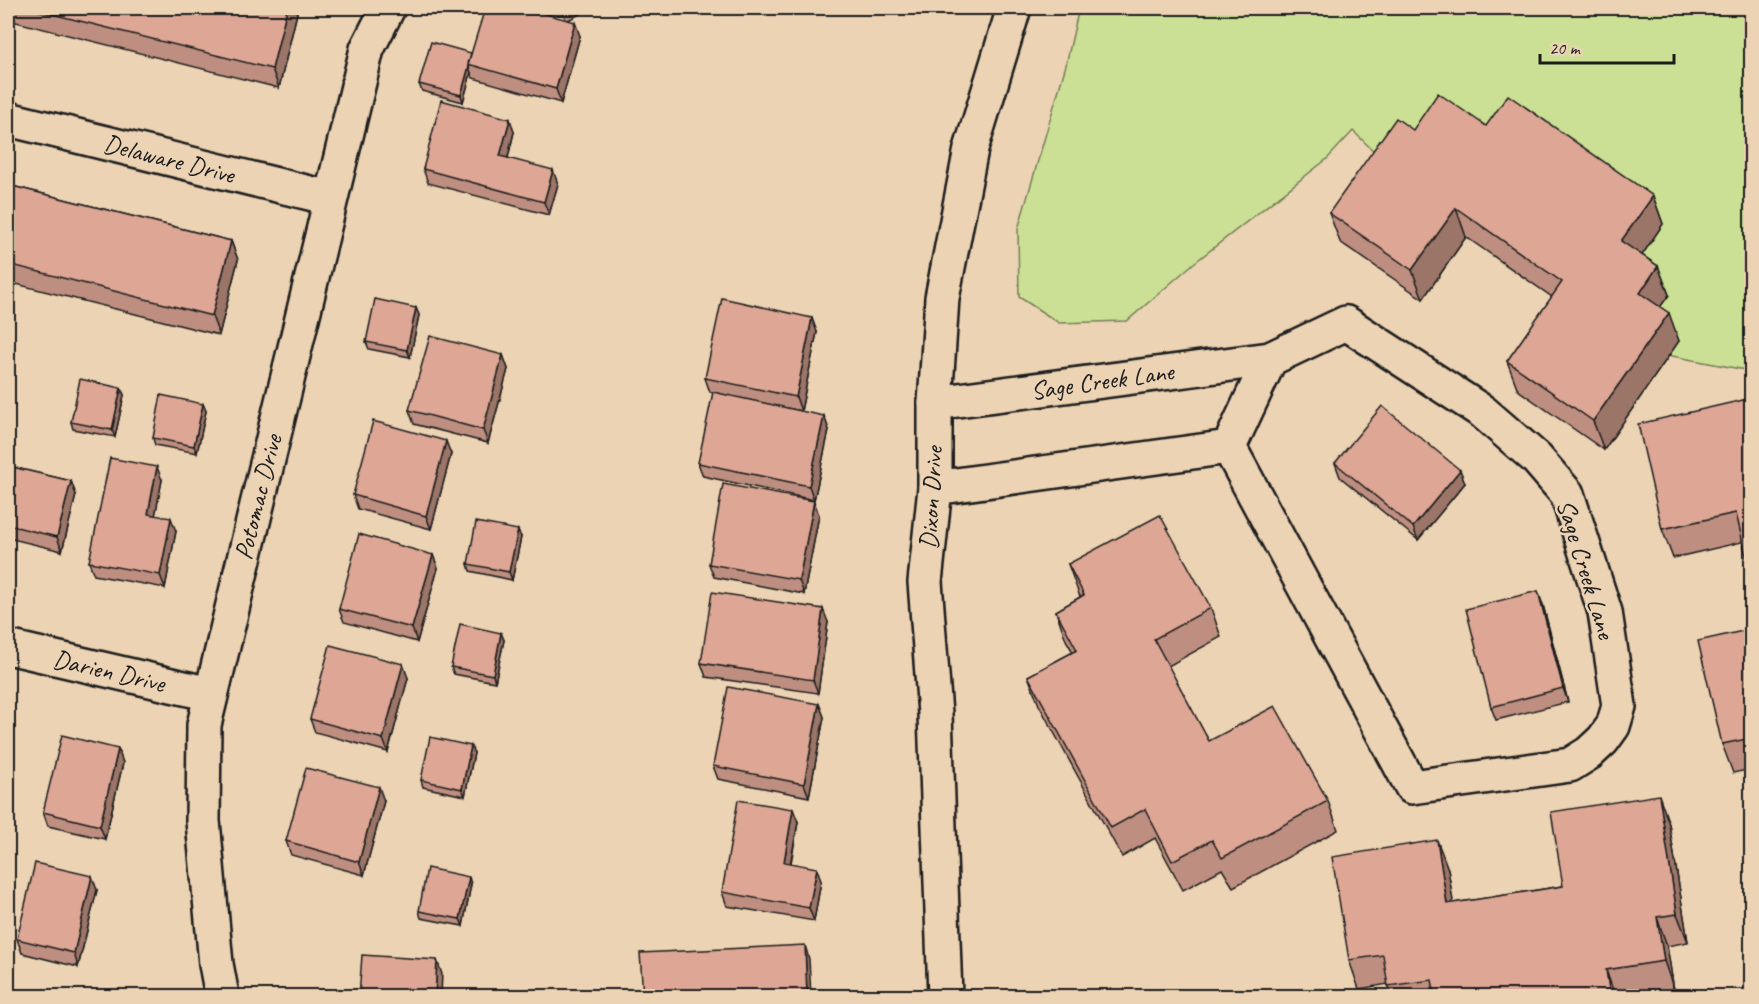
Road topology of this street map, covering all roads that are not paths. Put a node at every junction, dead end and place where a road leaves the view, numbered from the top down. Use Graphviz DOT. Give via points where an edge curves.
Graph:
graph roads {
  1 [pos="388,8"];
  2 [pos="1014,8"];
  3 [pos="8,119"];
  4 [pos="330,198"];
  5 [pos="1270,358"];
  6 [pos="935,403"];
  7 [pos="1229,447"];
  8 [pos="934,488"];
  9 [pos="8,647"];
  10 [pos="210,694"];
  11 [pos="222,996"];
  12 [pos="945,996"];
  1 -- 4 [label="street, Potomac Drive" via="368,49"];
  2 -- 6 [label="street, Dixon Drive" via="971,149 942,298"];
  3 -- 4 [label="street, Delaware Drive"];
  4 -- 10 [label="street, Potomac Drive"];
  5 -- 6 [label="street, Sage Creek Lane"];
  5 -- 7 [label="street"];
  5 -- 7 [label="street, Sage Creek Lane" via="1346,323 1483,412 1536,458 1567,494 1605,612 1618,706 1613,726 1603,740 1570,765 1412,787"];
  6 -- 8 [label="street, Dixon Drive"];
  7 -- 8 [label="street"];
  8 -- 12 [label="street, Dixon Drive" via="925,582"];
  9 -- 10 [label="street, Darien Drive"];
  10 -- 11 [label="street, Potomac Drive" via="204,725 203,821"];
}
